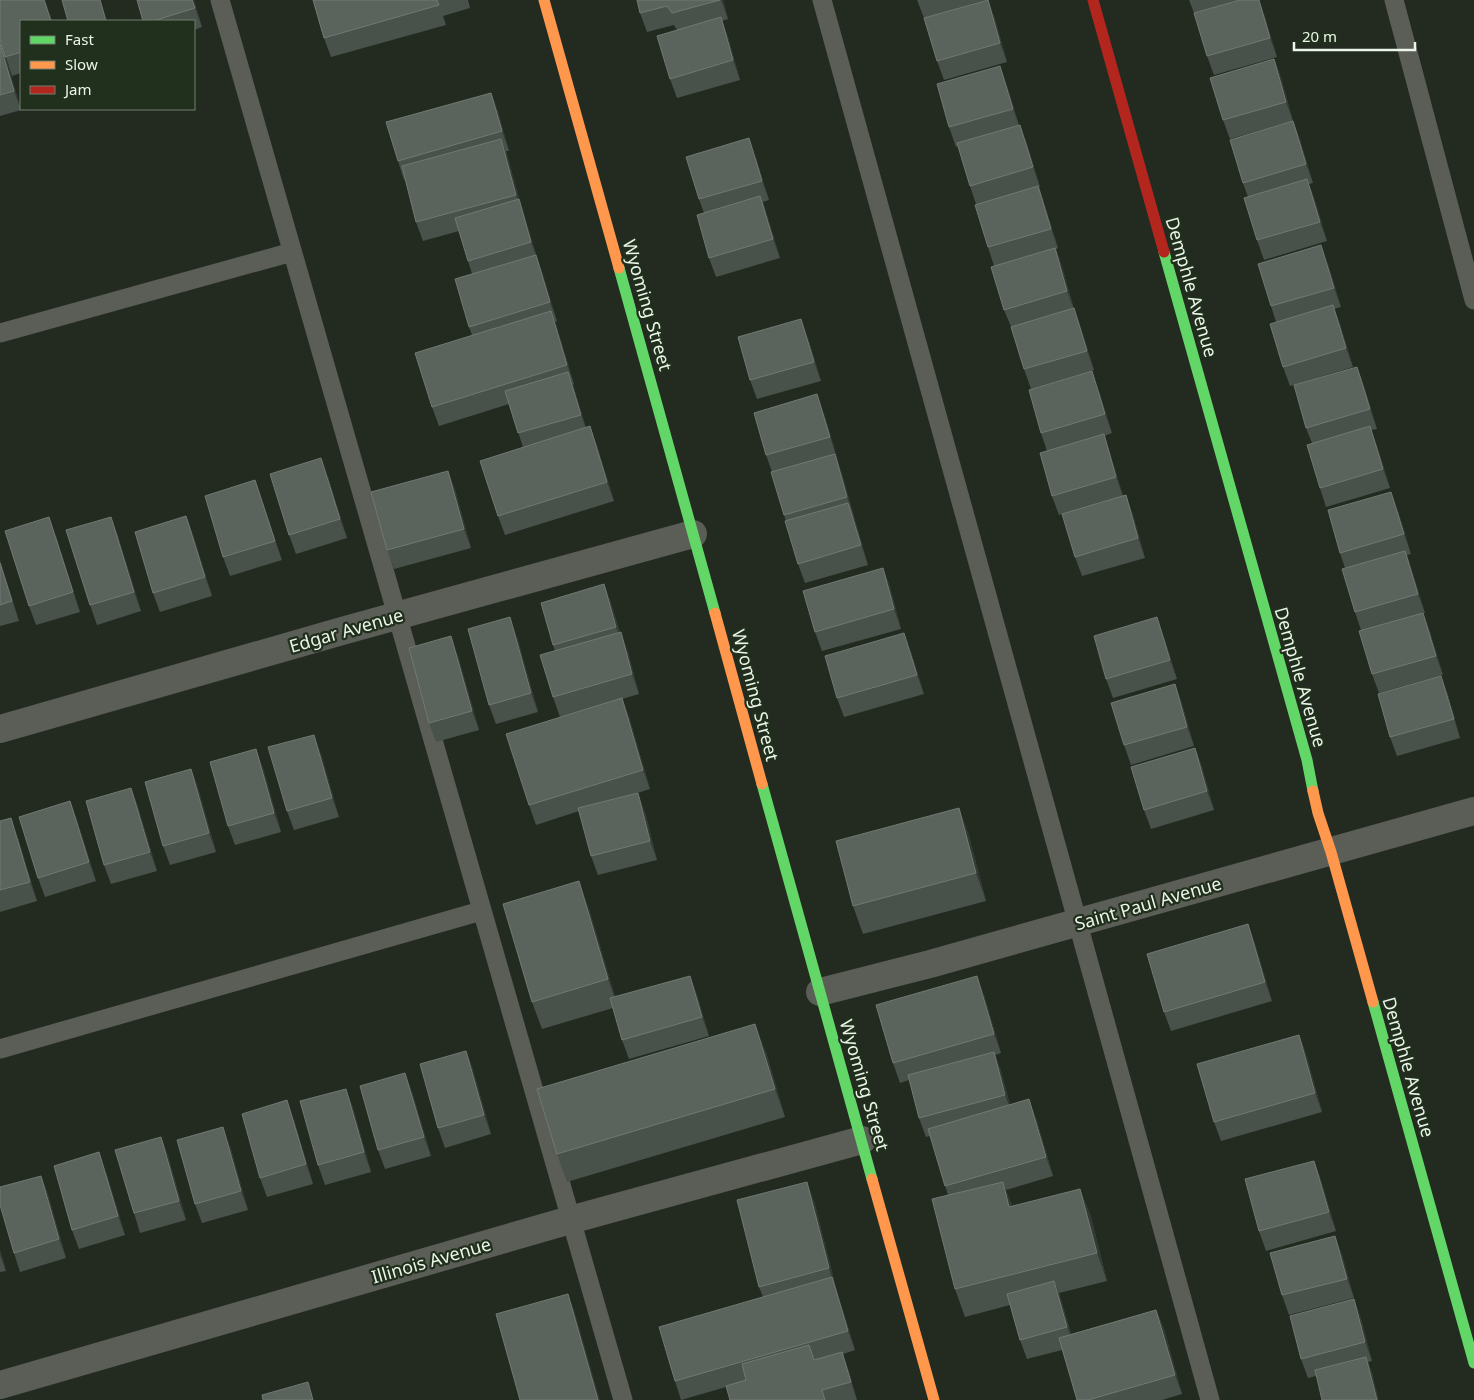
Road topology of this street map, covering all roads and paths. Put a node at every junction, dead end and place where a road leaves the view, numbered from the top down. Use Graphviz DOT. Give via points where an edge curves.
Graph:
graph roads {
  1 [pos="220,0"];
  2 [pos="544,0"];
  3 [pos="822,0"];
  4 [pos="1094,0"];
  5 [pos="1394,0"];
  6 [pos="292,252"];
  7 [pos="1474,300"];
  8 [pos="0,333"];
  9 [pos="693,534"];
  10 [pos="396,616"];
  11 [pos="0,729"];
  12 [pos="1474,811"];
  13 [pos="1331,852"];
  14 [pos="481,911"];
  15 [pos="1078,923"];
  16 [pos="820,992"];
  17 [pos="0,1049"];
  18 [pos="862,1140"];
  19 [pos="570,1220"];
  20 [pos="1474,1363"];
  21 [pos="0,1385"];
  22 [pos="623,1400"];
  23 [pos="934,1400"];
  24 [pos="1210,1400"];
  1 -- 6 [label="lane"];
  2 -- 9 [label="street, Wyoming Street"];
  3 -- 15 [label="lane"];
  4 -- 13 [label="street, Demphle Avenue"];
  5 -- 7 [label="lane"];
  6 -- 8 [label="lane"];
  6 -- 10 [label="lane"];
  9 -- 10 [label="street, Edgar Avenue"];
  9 -- 16 [label="street, Wyoming Street"];
  10 -- 11 [label="street, Edgar Avenue"];
  10 -- 14 [label="lane"];
  12 -- 13 [label="street, Saint Paul Avenue"];
  13 -- 15 [label="street, Saint Paul Avenue"];
  13 -- 20 [label="street, Demphle Avenue"];
  14 -- 17 [label="lane"];
  14 -- 19 [label="lane"];
  15 -- 16 [label="street, Saint Paul Avenue"];
  15 -- 24 [label="lane"];
  16 -- 18 [label="street, Wyoming Street"];
  18 -- 19 [label="street, Illinois Avenue"];
  18 -- 23 [label="street, Wyoming Street"];
  19 -- 21 [label="street, Illinois Avenue"];
  19 -- 22 [label="lane"];
}
